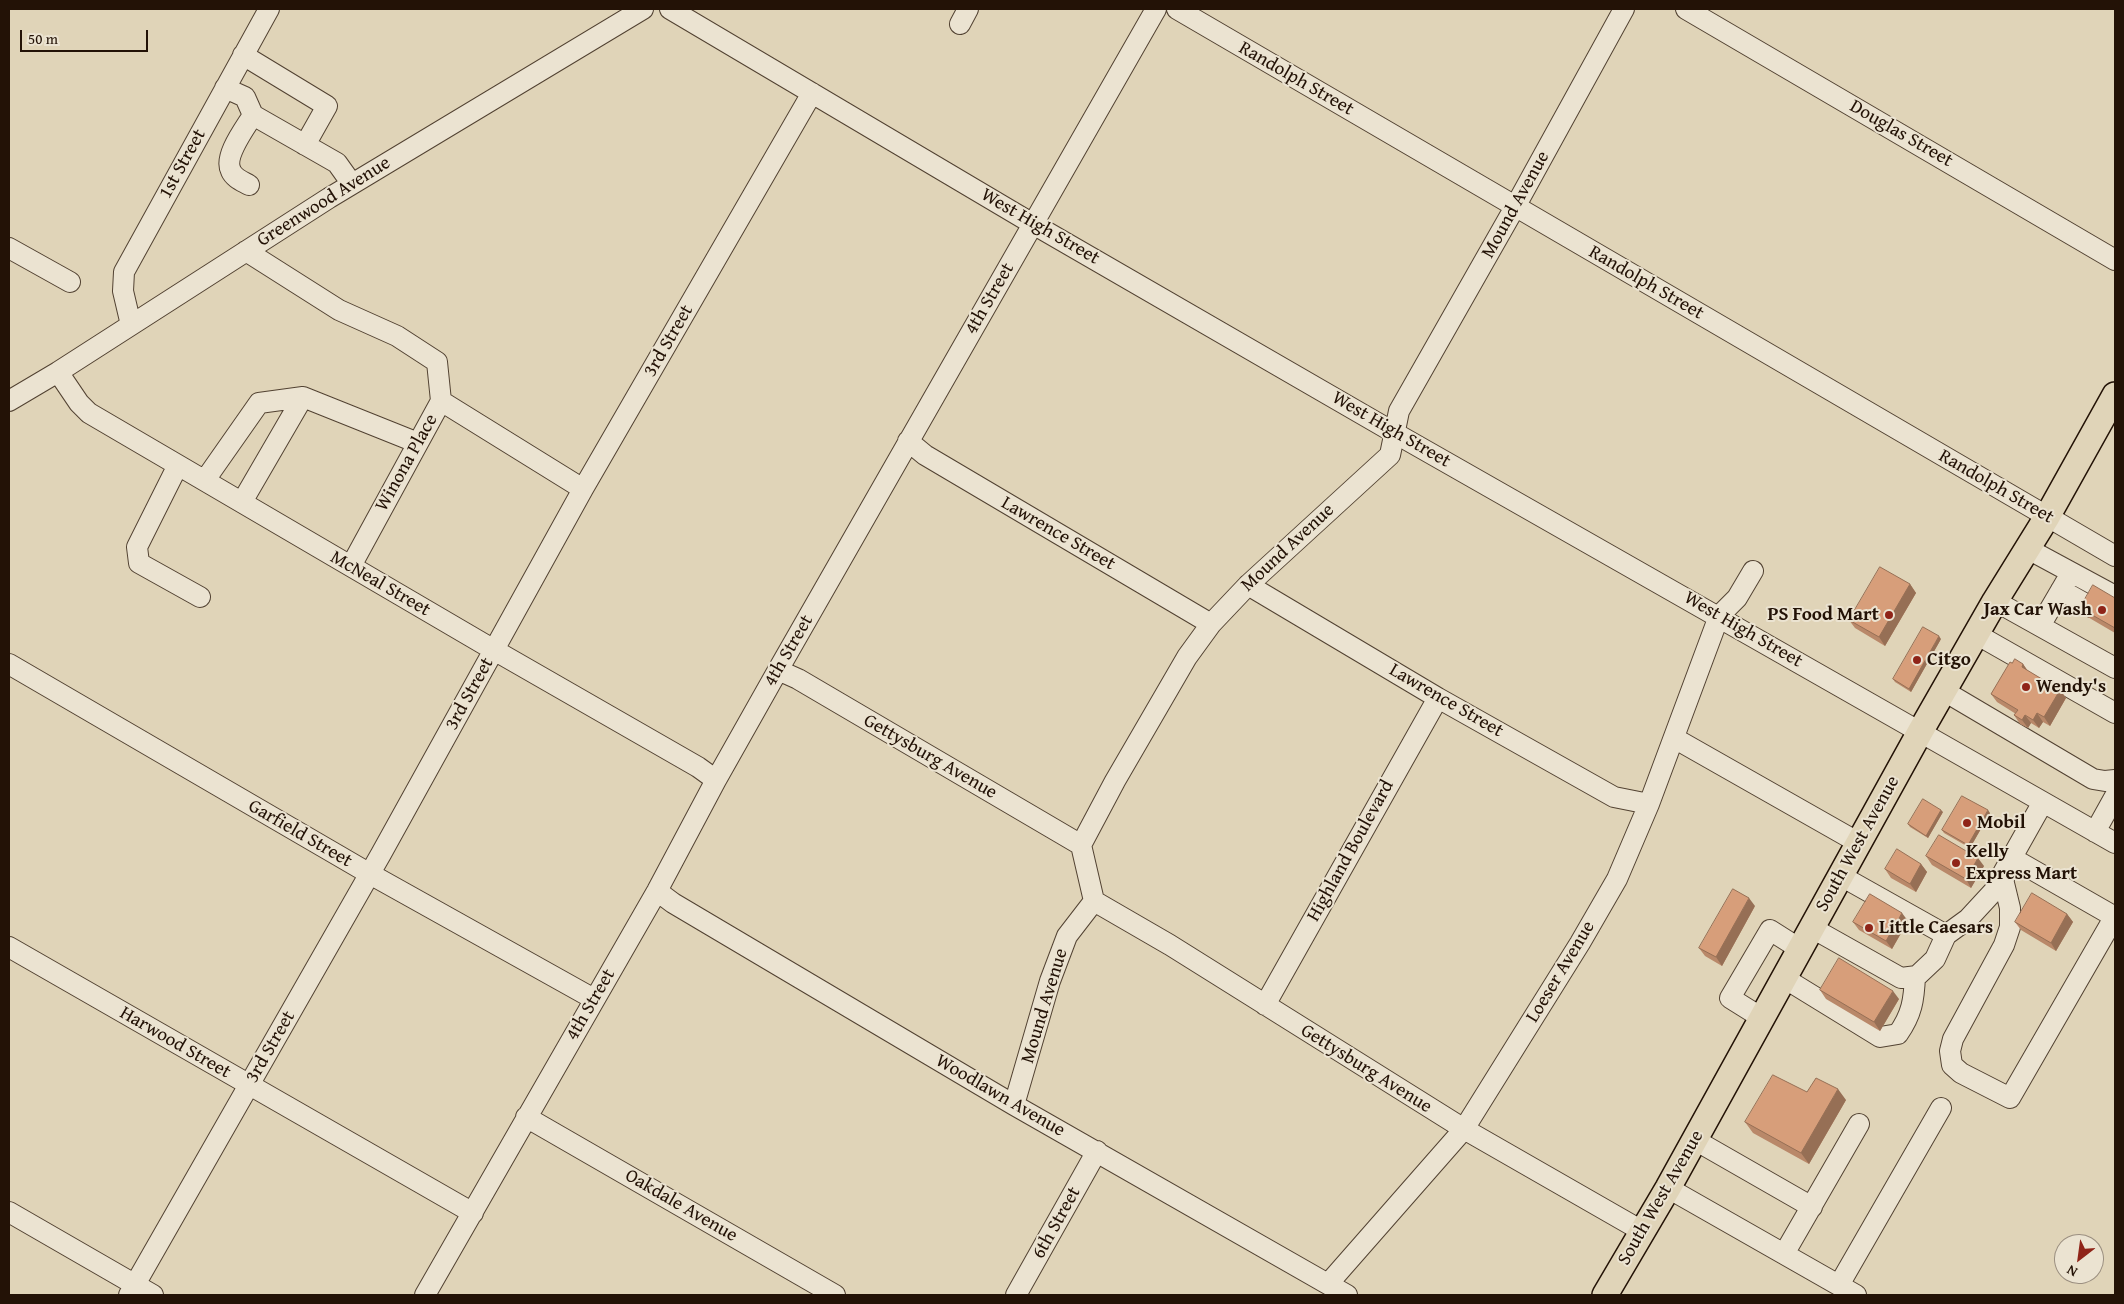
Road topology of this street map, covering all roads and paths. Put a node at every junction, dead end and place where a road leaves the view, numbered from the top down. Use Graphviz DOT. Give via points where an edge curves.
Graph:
graph roads {
  1 [pos="269,9"];
  2 [pos="643,9"];
  3 [pos="670,9"];
  4 [pos="1156,9"];
  5 [pos="1177,9"];
  6 [pos="1624,9"];
  7 [pos="1686,9"];
  8 [pos="243,55"];
  9 [pos="225,88"];
  10 [pos="812,93"];
  11 [pos="253,114"];
  12 [pos="305,145"];
  13 [pos="352,184"];
  14 [pos="249,185"];
  15 [pos="1515,207"];
  16 [pos="1033,224"];
  17 [pos="9,248"];
  18 [pos="246,251"];
  19 [pos="2115,260"];
  20 [pos="70,282"];
  21 [pos="130,325"];
  22 [pos="58,372"];
  23 [pos="2115,395"];
  24 [pos="303,396"];
  25 [pos="9,401"];
  26 [pos="441,401"];
  27 [pos="1393,432"];
  28 [pos="908,441"];
  29 [pos="418,443"];
  30 [pos="178,465"];
  31 [pos="206,480"];
  32 [pos="583,489"];
  33 [pos="242,502"];
  34 [pos="2047,517"];
  35 [pos="2028,550"];
  36 [pos="2115,556"];
  37 [pos="350,566"];
  38 [pos="1753,571"];
  39 [pos="2071,573"];
  40 [pos="1248,585"];
  41 [pos="2060,590"];
  42 [pos="2115,596"];
  43 [pos="200,597"];
  44 [pos="1995,601"];
  45 [pos="2091,607"];
  46 [pos="1718,616"];
  47 [pos="1211,624"];
  48 [pos="2040,626"];
  49 [pos="1976,634"];
  50 [pos="494,650"];
  51 [pos="9,664"];
  52 [pos="2115,668"];
  53 [pos="778,670"];
  54 [pos="1944,691"];
  55 [pos="1438,698"];
  56 [pos="2115,714"];
  57 [pos="1920,732"];
  58 [pos="1674,738"];
  59 [pos="716,780"];
  60 [pos="2115,780"];
  61 [pos="2115,796"];
  62 [pos="2043,802"];
  63 [pos="1649,804"];
  64 [pos="2095,832"];
  65 [pos="1859,843"];
  66 [pos="2115,844"];
  67 [pos="1081,846"];
  68 [pos="2012,858"];
  69 [pos="370,874"];
  70 [pos="1841,876"];
  71 [pos="2004,880"];
  72 [pos="657,891"];
  73 [pos="1094,901"];
  74 [pos="2115,917"];
  75 [pos="1946,935"];
  76 [pos="1806,939"];
  77 [pos="9,947"];
  78 [pos="1908,977"];
  79 [pos="1784,978"];
  80 [pos="594,999"];
  81 [pos="1265,1006"];
  82 [pos="1762,1018"];
  83 [pos="249,1086"];
  84 [pos="1014,1105"];
  85 [pos="1941,1108"];
  86 [pos="526,1118"];
  87 [pos="1858,1124"];
  88 [pos="1464,1129"];
  89 [pos="1695,1140"];
  90 [pos="1097,1151"];
  91 [pos="1668,1188"];
  92 [pos="1812,1207"];
  93 [pos="9,1212"];
  94 [pos="473,1213"];
  95 [pos="1642,1231"];
  96 [pos="1784,1254"];
  97 [pos="1328,1284"];
  98 [pos="132,1290"];
  99 [pos="1848,1290"];
  100 [pos="153,1295"];
  101 [pos="425,1295"];
  102 [pos="835,1295"];
  103 [pos="1016,1295"];
  104 [pos="1347,1295"];
  105 [pos="1605,1295"];
  1 -- 8 [label="street, 1st Street"];
  2 -- 13 [label="street, Greenwood Avenue"];
  3 -- 10 [label="street, West High Street"];
  4 -- 16 [label="street, 4th Street"];
  5 -- 15 [label="street, Randolph Street"];
  6 -- 15 [label="street, Mound Avenue"];
  7 -- 19 [label="street, Douglas Street"];
  8 -- 9 [label="street, 1st Street"];
  8 -- 12 [label="street" via="327,106"];
  9 -- 11 [label="street" via="245,97"];
  9 -- 21 [label="street, 1st Street" via="124,272 123,291"];
  10 -- 16 [label="street, West High Street"];
  10 -- 32 [label="street, 3rd Street"];
  11 -- 12 [label="street"];
  11 -- 14 [label="street" via="228,162 234,176"];
  12 -- 13 [label="street" via="337,163"];
  13 -- 18 [label="street, Greenwood Avenue"];
  15 -- 27 [label="street, Mound Avenue" via="1399,411"];
  15 -- 34 [label="street, Randolph Street"];
  16 -- 27 [label="street, West High Street"];
  16 -- 28 [label="street, 4th Street"];
  17 -- 20 [label="street"];
  18 -- 21 [label="street, Greenwood Avenue"];
  18 -- 26 [label="street" via="339,310 397,336 437,362"];
  21 -- 22 [label="street, Greenwood Avenue"];
  22 -- 25 [label="street, Greenwood Avenue"];
  22 -- 30 [label="street, McNeal Street" via="78,403 90,413"];
  23 -- 34 [label="main road, South West Avenue"];
  24 -- 29 [label="street"];
  24 -- 31 [label="street" via="259,402"];
  24 -- 33 [label="street"];
  26 -- 29 [label="street, Winona Place"];
  26 -- 32 [label="street, Winona Place"];
  27 -- 40 [label="street, Mound Avenue" via="1390,455"];
  27 -- 46 [label="street, West High Street"];
  28 -- 47 [label="street, Lawrence Street" via="924,455"];
  28 -- 53 [label="street, 4th Street"];
  29 -- 37 [label="street, Winona Place"];
  30 -- 31 [label="street, McNeal Street"];
  30 -- 43 [label="street" via="137,548 139,563"];
  31 -- 33 [label="street, McNeal Street"];
  32 -- 50 [label="street, 3rd Street"];
  33 -- 37 [label="street, McNeal Street"];
  34 -- 35 [label="main road, South West Avenue"];
  34 -- 36 [label="street, Randolph Street"];
  35 -- 39 [label="street"];
  35 -- 44 [label="main road, South West Avenue"];
  37 -- 50 [label="street, McNeal Street"];
  38 -- 46 [label="street" via="1737,598"];
  39 -- 41 [label="street"];
  39 -- 42 [label="street"];
  40 -- 47 [label="street, Mound Avenue"];
  40 -- 55 [label="street, Lawrence Street"];
  41 -- 45 [label="street"];
  41 -- 48 [label="street"];
  44 -- 48 [label="street"];
  44 -- 49 [label="main road, South West Avenue"];
  46 -- 57 [label="street, West High Street"];
  46 -- 58 [label="street, Loeser Avenue"];
  47 -- 67 [label="street, Mound Avenue" via="1115,781"];
  48 -- 52 [label="street"];
  49 -- 54 [label="main road, South West Avenue"];
  49 -- 56 [label="street"];
  50 -- 59 [label="street, McNeal Street"];
  50 -- 69 [label="street, 3rd Street"];
  51 -- 69 [label="street, Garfield Street"];
  53 -- 59 [label="street, 4th Street"];
  53 -- 67 [label="street, Gettysburg Avenue"];
  54 -- 57 [label="main road, South West Avenue"];
  54 -- 60 [label="street" via="2093,779"];
  55 -- 63 [label="street, Lawrence Street" via="1614,797"];
  55 -- 81 [label="street, Highland Boulevard"];
  57 -- 62 [label="street, West High Street"];
  57 -- 65 [label="main road, South West Avenue"];
  58 -- 63 [label="street, Loeser Avenue"];
  58 -- 65 [label="street"];
  59 -- 72 [label="street, 4th Street"];
  61 -- 64 [label="street"];
  62 -- 64 [label="street, West High Street"];
  62 -- 68 [label="street"];
  63 -- 88 [label="street, Loeser Avenue" via="1612,887"];
  64 -- 66 [label="street, West High Street"];
  65 -- 70 [label="main road, South West Avenue"];
  67 -- 73 [label="street"];
  68 -- 71 [label="street" via="2002,875"];
  68 -- 74 [label="street"];
  69 -- 80 [label="street, Garfield Street"];
  69 -- 83 [label="street, 3rd Street"];
  70 -- 75 [label="street"];
  70 -- 76 [label="main road, South West Avenue"];
  71 -- 74 [label="street" via="2010,927 1950,1051 1952,1065 2010,1098"];
  71 -- 75 [label="street" via="1968,919"];
  72 -- 80 [label="street, 4th Street"];
  72 -- 84 [label="street, Woodlawn Avenue"];
  73 -- 81 [label="street, Gettysburg Avenue"];
  73 -- 84 [label="street, Mound Avenue" via="1067,936 1050,981"];
  75 -- 78 [label="street" via="1935,959"];
  76 -- 78 [label="street" via="1847,948"];
  76 -- 79 [label="main road, South West Avenue"];
  76 -- 82 [label="street" via="1770,930 1730,998"];
  77 -- 83 [label="street, Harwood Street"];
  78 -- 79 [label="street" via="1914,997 1909,1019 1898,1034 1880,1037"];
  79 -- 82 [label="main road, South West Avenue"];
  80 -- 86 [label="street, 4th Street"];
  81 -- 88 [label="street, Gettysburg Avenue"];
  82 -- 89 [label="main road, South West Avenue"];
  83 -- 94 [label="street, Harwood Street"];
  83 -- 98 [label="street, 3rd Street"];
  84 -- 90 [label="street, Woodlawn Avenue"];
  85 -- 99 [label="street"];
  86 -- 94 [label="street, 4th Street"];
  86 -- 102 [label="street, Oakdale Avenue"];
  87 -- 92 [label="street"];
  88 -- 95 [label="street, Gettysburg Avenue"];
  88 -- 97 [label="street, Loeser Avenue"];
  89 -- 91 [label="main road, South West Avenue"];
  89 -- 92 [label="street"];
  90 -- 97 [label="street, Woodlawn Avenue"];
  90 -- 103 [label="street, 6th Street"];
  91 -- 95 [label="main road, South West Avenue"];
  91 -- 96 [label="street"];
  92 -- 96 [label="street"];
  93 -- 98 [label="street"];
  94 -- 101 [label="street, 4th Street"];
  95 -- 105 [label="main road, South West Avenue"];
  96 -- 99 [label="street"];
  97 -- 104 [label="street, Woodlawn Avenue"];
  98 -- 100 [label="street"];
}
